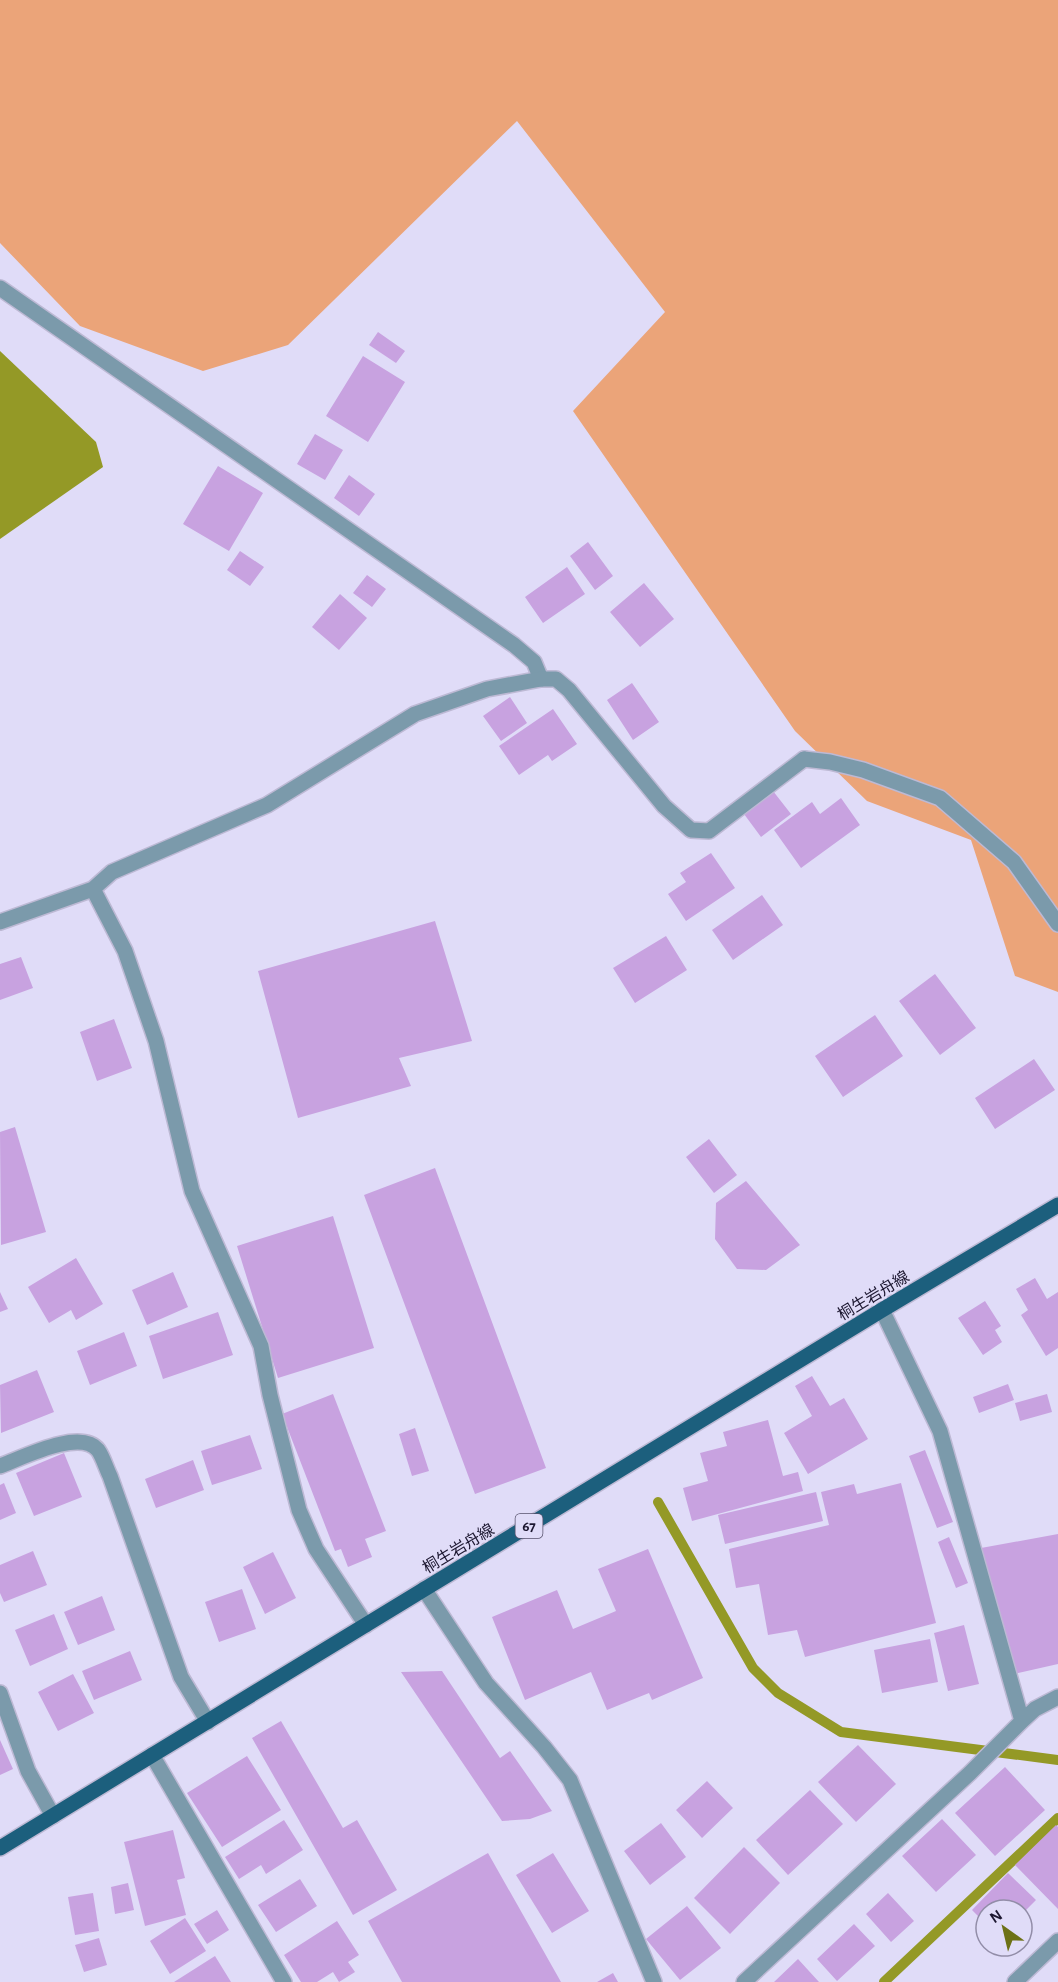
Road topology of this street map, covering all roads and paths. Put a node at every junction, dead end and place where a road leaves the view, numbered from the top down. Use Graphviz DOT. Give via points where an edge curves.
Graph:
graph roads {
  1 [pos="0,288"];
  2 [pos="541,679"];
  3 [pos="93,889"];
  4 [pos="0,922"];
  5 [pos="1058,924"];
  6 [pos="1058,1205"];
  7 [pos="882,1310"];
  8 [pos="0,1466"];
  9 [pos="424,1590"];
  10 [pos="366,1625"];
  11 [pos="0,1693"];
  12 [pos="1058,1697"];
  13 [pos="1022,1721"];
  14 [pos="208,1722"];
  15 [pos="152,1755"];
  16 [pos="53,1816"];
  17 [pos="0,1848"];
  18 [pos="1058,1941"];
  19 [pos="284,1982"];
  20 [pos="654,1982"];
  21 [pos="744,1982"];
  22 [pos="1014,1982"];
  1 -- 2 [label="street" via="514,645 534,662"];
  2 -- 3 [label="street" via="487,689 414,714 267,805 112,872"];
  2 -- 5 [label="street" via="556,680 568,690 664,806 691,830 709,831 804,759 863,770 940,798 1014,862"];
  3 -- 4 [label="street"];
  3 -- 10 [label="street" via="125,951 156,1041 192,1191 261,1346 299,1510 316,1549"];
  6 -- 7 [label="main road, 桐生岩舟線 / 67"];
  7 -- 9 [label="main road, 桐生岩舟線 / 67"];
  7 -- 13 [label="street" via="940,1431"];
  8 -- 14 [label="street" via="66,1442 82,1441 97,1449 181,1677"];
  9 -- 10 [label="main road, 桐生岩舟線 / 67"];
  9 -- 20 [label="street" via="486,1683 570,1780"];
  10 -- 14 [label="main road, 桐生岩舟線 / 67"];
  11 -- 16 [label="street" via="28,1771"];
  12 -- 13 [label="street"];
  13 -- 21 [label="street"];
  14 -- 15 [label="main road, 桐生岩舟線 / 67"];
  15 -- 16 [label="main road, 桐生岩舟線 / 67"];
  15 -- 19 [label="street"];
  16 -- 17 [label="main road, 桐生岩舟線 / 67"];
  18 -- 22 [label="street"];
}
